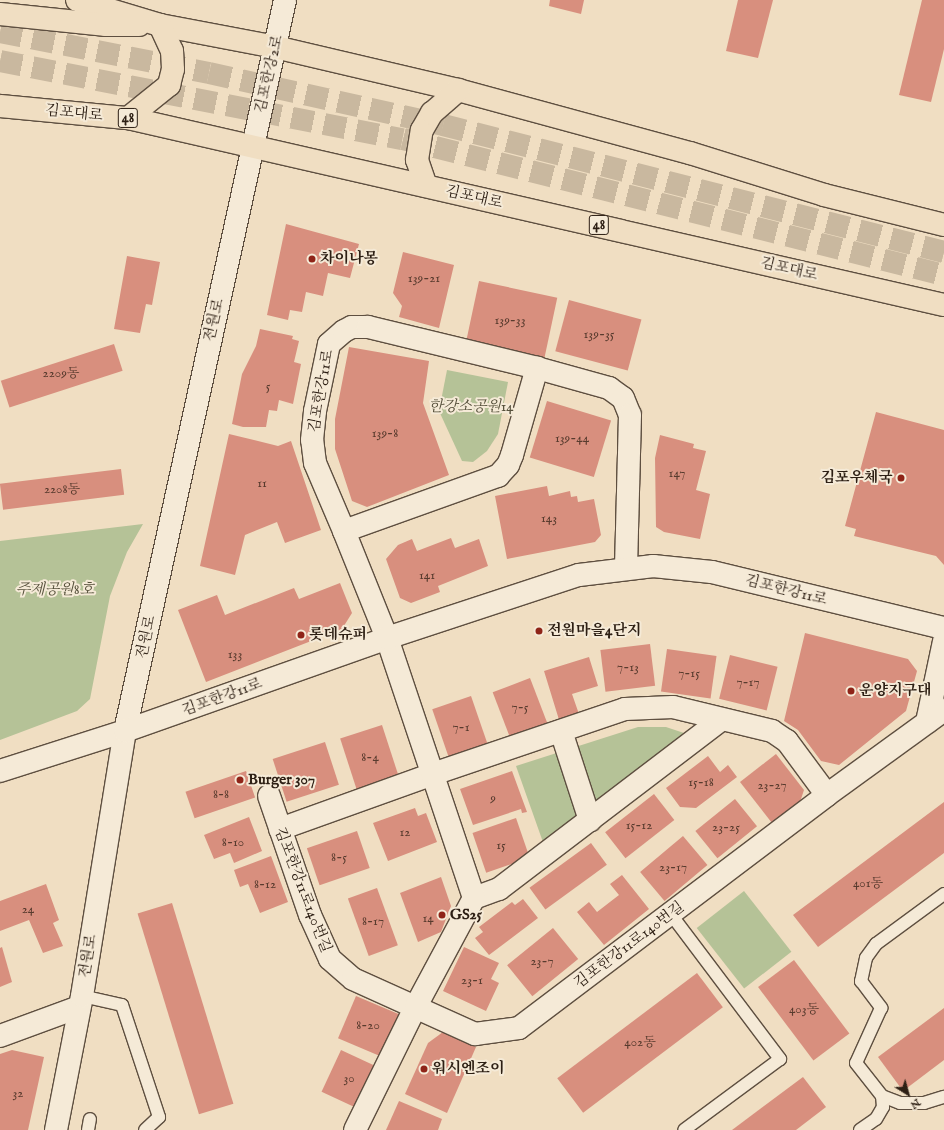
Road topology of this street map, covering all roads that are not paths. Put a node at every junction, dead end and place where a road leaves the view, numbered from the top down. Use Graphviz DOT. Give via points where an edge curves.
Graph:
graph roads {
  1 [pos="77,0"];
  2 [pos="285,0"];
  3 [pos="0,14"];
  4 [pos="160,25"];
  5 [pos="275,48"];
  6 [pos="458,90"];
  7 [pos="0,106"];
  8 [pos="128,118"];
  9 [pos="253,147"];
  10 [pos="426,186"];
  11 [pos="944,225"];
  12 [pos="944,305"];
  13 [pos="537,368"];
  14 [pos="344,531"];
  15 [pos="626,568"];
  16 [pos="944,628"];
  17 [pos="387,638"];
  18 [pos="944,641"];
  19 [pos="939,716"];
  20 [pos="722,718"];
  21 [pos="125,731"];
  22 [pos="561,732"];
  23 [pos="0,771"];
  24 [pos="433,774"];
  25 [pos="0,778"];
  26 [pos="827,795"];
  27 [pos="269,796"];
  28 [pos="590,820"];
  29 [pos="280,829"];
  30 [pos="944,894"];
  31 [pos="474,898"];
  32 [pos="670,913"];
  33 [pos="80,1002"];
  34 [pos="416,1006"];
  35 [pos="0,1036"];
  36 [pos="882,1096"];
  37 [pos="944,1097"];
  38 [pos="56,1130"];
  39 [pos="145,1130"];
  40 [pos="355,1130"];
  41 [pos="684,1130"];
  42 [pos="860,1130"];
  1 -- 4 [label="main road"];
  2 -- 5 [label="street, 김포한강2로"];
  3 -- 4 [label="main road" via="106,25"];
  4 -- 5 [label="main road"];
  4 -- 8 [label="main road" via="172,51 173,69 169,85"];
  5 -- 6 [label="main road"];
  5 -- 9 [label="street, 김포한강2로"];
  6 -- 10 [label="main road" via="432,113 422,130 417,160"];
  6 -- 11 [label="main road" via="824,194"];
  7 -- 8 [label="main road, 김포대로 / 48"];
  8 -- 9 [label="main road, 김포대로 / 48"];
  9 -- 10 [label="main road, 김포대로 / 48"];
  9 -- 21 [label="street, 전원로"];
  10 -- 12 [label="main road, 김포대로 / 48"];
  13 -- 14 [label="street" via="510,460 498,476"];
  13 -- 14 [label="street, 김포한강11로" via="368,327 352,327 344,331 329,344 312,440 315,463"];
  13 -- 15 [label="street, 김포한강11로" via="609,388 623,398 630,415"];
  14 -- 17 [label="street, 김포한강11로"];
  15 -- 16 [label="street, 김포한강11로" via="653,566 712,572"];
  15 -- 17 [label="street, 김포한강11로" via="579,575"];
  17 -- 21 [label="street, 김포한강11로"];
  17 -- 24 [label="street"];
  18 -- 19 [label="street"];
  19 -- 26 [label="street, 김포한강11로140번길"];
  20 -- 22 [label="street" via="673,707 625,709"];
  20 -- 26 [label="street" via="772,731 787,741"];
  20 -- 28 [label="street"];
  21 -- 23 [label="street, 김포한강11로"];
  21 -- 25 [label="street, 김포한강11로"];
  21 -- 33 [label="street, 전원로"];
  22 -- 24 [label="street"];
  22 -- 28 [label="street"];
  24 -- 29 [label="street"];
  24 -- 31 [label="street"];
  26 -- 32 [label="street, 김포한강11로140번길"];
  27 -- 29 [label="street, 김포한강11로140번길"];
  28 -- 31 [label="street" via="498,889"];
  29 -- 34 [label="street, 김포한강11로140번길" via="310,915 330,960 353,979"];
  30 -- 36 [label="lane" via="876,944 866,958 861,981 881,1008 856,1063"];
  31 -- 34 [label="street"];
  32 -- 34 [label="street, 김포한강11로140번길" via="519,1028 475,1034"];
  32 -- 41 [label="lane" via="780,1060"];
  33 -- 35 [label="street"];
  33 -- 38 [label="street, 전원로"];
  33 -- 39 [label="lane" via="122,1005 159,1117"];
  34 -- 40 [label="street"];
  36 -- 37 [label="lane" via="900,1102 924,1103"];
  36 -- 42 [label="lane" via="882,1107 876,1119"];
}
